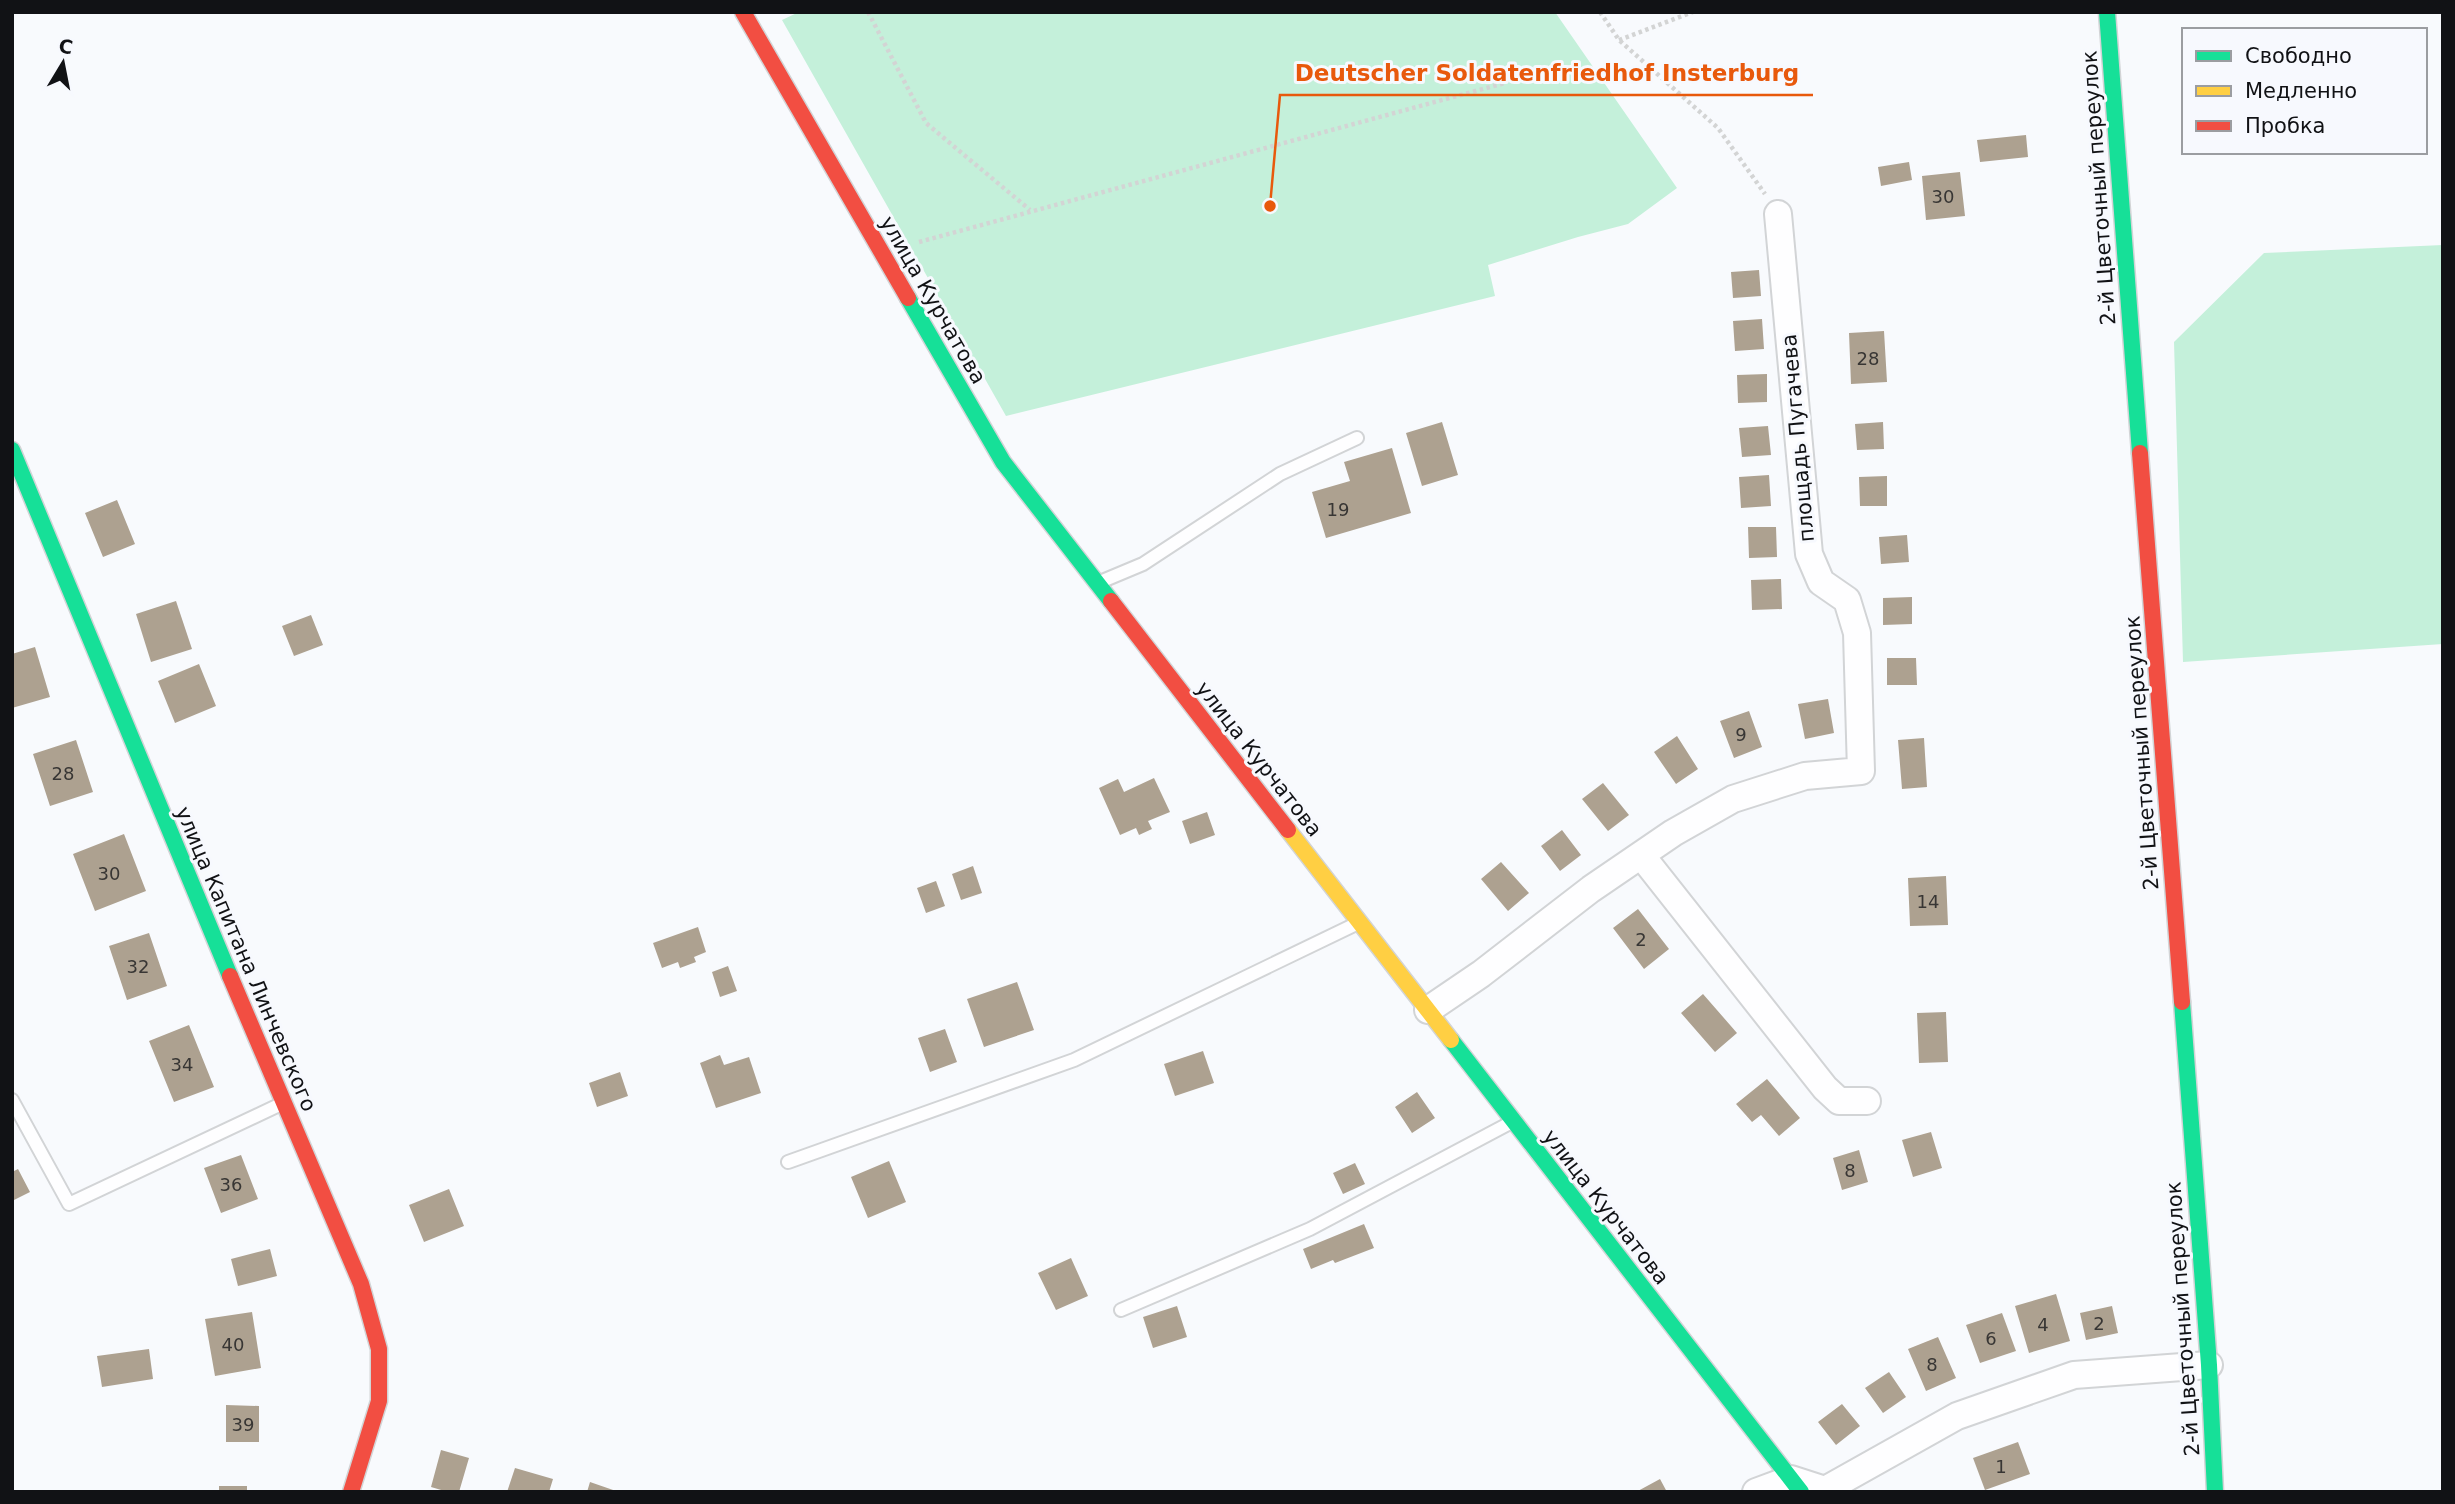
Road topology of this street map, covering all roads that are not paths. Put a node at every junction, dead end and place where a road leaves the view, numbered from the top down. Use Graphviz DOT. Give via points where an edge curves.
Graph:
graph roads {
  1 [pos="743,12"];
  2 [pos="2107,12"];
  3 [pos="1778,214"];
  4 [pos="1357,438"];
  5 [pos="12,450"];
  6 [pos="1097,583"];
  7 [pos="1641,855"];
  8 [pos="1360,923"];
  9 [pos="1428,1010"];
  10 [pos="12,1100"];
  11 [pos="1867,1101"];
  12 [pos="283,1103"];
  13 [pos="1514,1121"];
  14 [pos="788,1162"];
  15 [pos="1121,1310"];
  16 [pos="2209,1365"];
  17 [pos="1796,1486"];
  18 [pos="351,1492"];
  19 [pos="1756,1492"];
  20 [pos="2215,1492"];
  1 -- 6 [label="street, улица Курчатова" via="1003,462"];
  2 -- 16 [label="street, 2-й Цветочный переулок"];
  3 -- 7 [label="street, площадь Пугачева" via="1809,554 1821,582 1847,600 1857,633 1861,771 1805,776 1733,799"];
  4 -- 6 [label="lane" via="1280,474 1143,564"];
  5 -- 12 [label="street, улица Капитана Линчевского"];
  6 -- 8 [label="street, улица Курчатова"];
  7 -- 9 [label="street"];
  7 -- 11 [label="street" via="1825,1088 1839,1101"];
  8 -- 9 [label="street, улица Курчатова"];
  8 -- 14 [label="lane" via="1074,1060"];
  9 -- 13 [label="street, улица Курчатова"];
  10 -- 12 [label="lane" via="69,1204"];
  12 -- 18 [label="street, улица Капитана Линчевского" via="361,1284 379,1349 379,1401"];
  13 -- 15 [label="lane" via="1310,1229"];
  13 -- 17 [label="street, улица Курчатова"];
  16 -- 17 [label="street" via="2074,1375 1957,1416 1825,1490"];
  16 -- 20 [label="street, 2-й Цветочный переулок"];
  17 -- 19 [label="street"];
}
